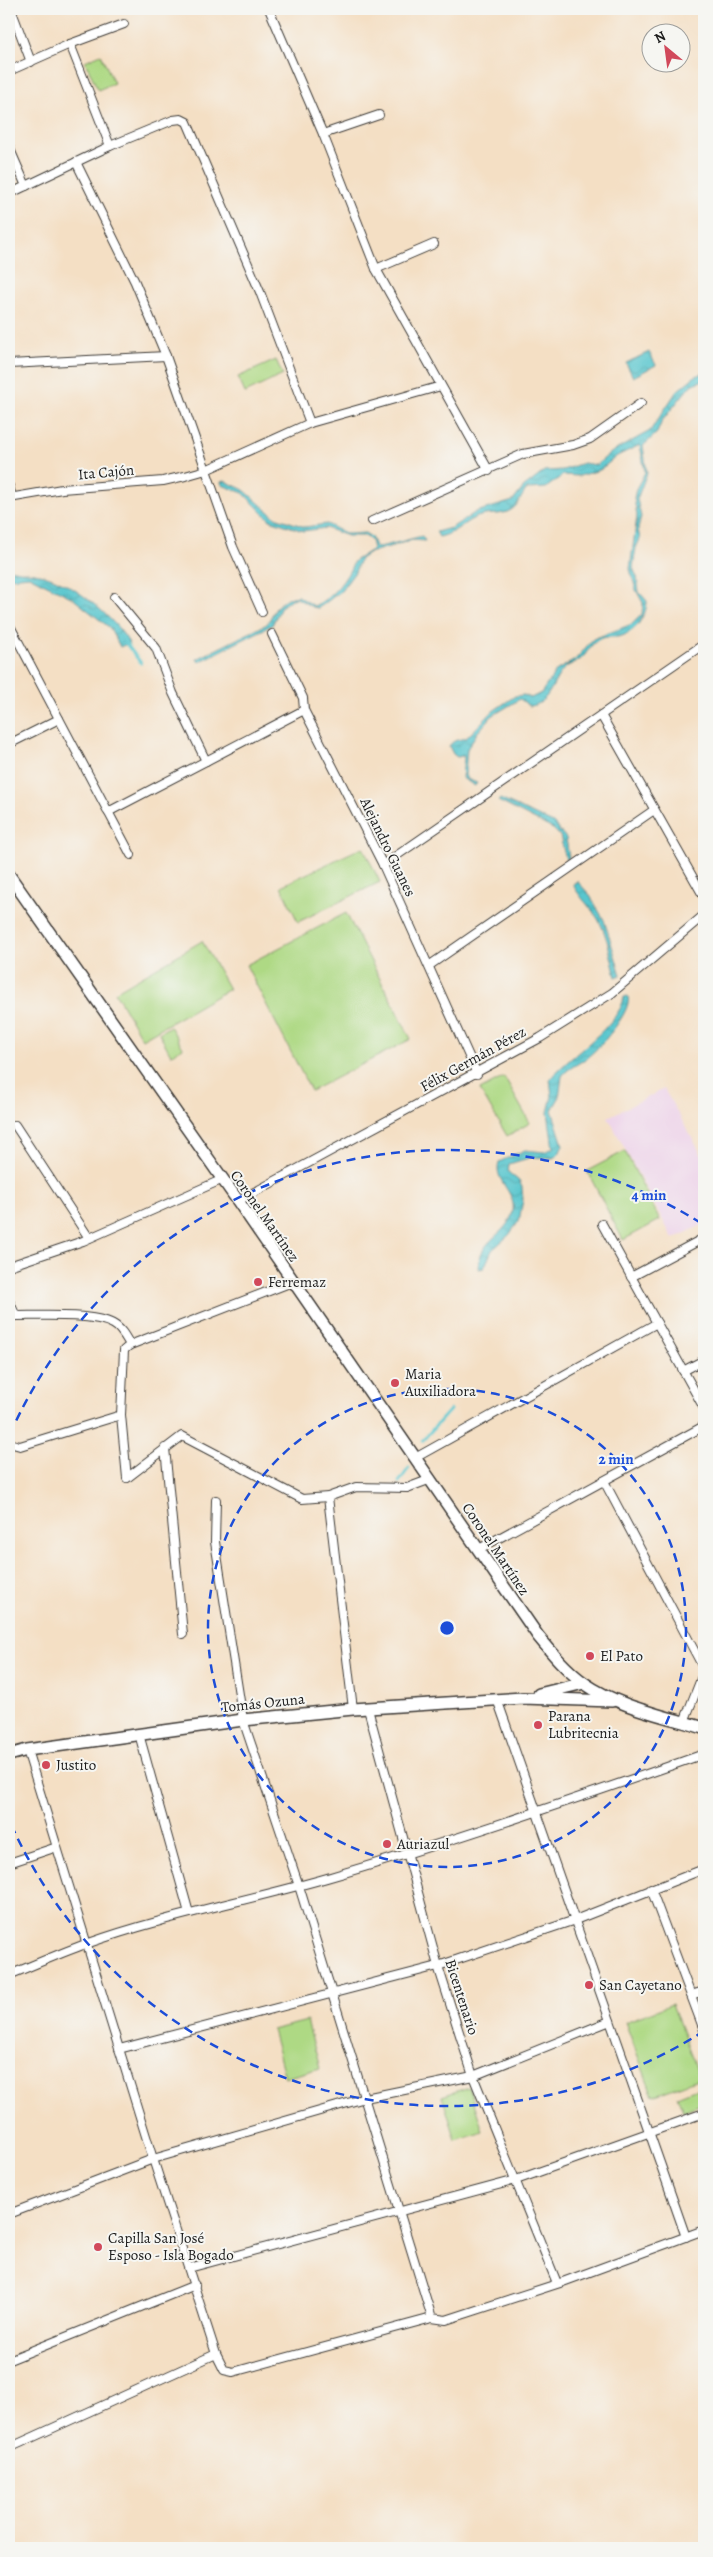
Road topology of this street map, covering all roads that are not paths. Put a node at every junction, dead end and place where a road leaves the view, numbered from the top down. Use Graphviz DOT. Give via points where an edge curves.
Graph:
graph roads {
  1 [pos="11,9"];
  2 [pos="269,9"];
  3 [pos="124,24"];
  4 [pos="70,44"];
  5 [pos="31,62"];
  6 [pos="9,71"];
  7 [pos="378,116"];
  8 [pos="323,134"];
  9 [pos="110,146"];
  10 [pos="9,147"];
  11 [pos="76,162"];
  12 [pos="26,186"];
  13 [pos="9,194"];
  14 [pos="434,244"];
  15 [pos="376,269"];
  16 [pos="166,356"];
  17 [pos="9,364"];
  18 [pos="441,386"];
  19 [pos="641,404"];
  20 [pos="310,423"];
  21 [pos="206,470"];
  22 [pos="489,471"];
  23 [pos="9,486"];
  24 [pos="11,498"];
  25 [pos="372,521"];
  26 [pos="114,597"];
  27 [pos="262,612"];
  28 [pos="9,624"];
  29 [pos="272,634"];
  30 [pos="704,644"];
  31 [pos="304,710"];
  32 [pos="601,715"];
  33 [pos="59,718"];
  34 [pos="9,744"];
  35 [pos="206,761"];
  36 [pos="654,810"];
  37 [pos="108,812"];
  38 [pos="131,855"];
  39 [pos="383,865"];
  40 [pos="9,875"];
  41 [pos="704,897"];
  42 [pos="704,915"];
  43 [pos="430,965"];
  44 [pos="477,1074"];
  45 [pos="15,1125"];
  46 [pos="221,1180"];
  47 [pos="238,1201"];
  48 [pos="602,1224"];
  49 [pos="89,1238"];
  50 [pos="704,1238"];
  51 [pos="9,1266"];
  52 [pos="631,1277"];
  53 [pos="292,1282"];
  54 [pos="9,1301"];
  55 [pos="12,1317"];
  56 [pos="657,1323"];
  57 [pos="130,1345"];
  58 [pos="704,1360"];
  59 [pos="683,1371"];
  60 [pos="704,1408"];
  61 [pos="121,1415"];
  62 [pos="704,1426"];
  63 [pos="9,1443"];
  64 [pos="165,1448"];
  65 [pos="415,1458"];
  66 [pos="431,1480"];
  67 [pos="604,1481"];
  68 [pos="328,1497"];
  69 [pos="216,1500"];
  70 [pos="478,1550"];
  71 [pos="183,1634"];
  72 [pos="584,1683"];
  73 [pos="523,1698"];
  74 [pos="497,1699"];
  75 [pos="619,1701"];
  76 [pos="353,1709"];
  77 [pos="368,1709"];
  78 [pos="243,1720"];
  79 [pos="684,1722"];
  80 [pos="704,1728"];
  81 [pos="139,1734"];
  82 [pos="27,1750"];
  83 [pos="704,1754"];
  84 [pos="9,1755"];
  85 [pos="537,1813"];
  86 [pos="57,1847"];
  87 [pos="407,1854"];
  88 [pos="9,1862"];
  89 [pos="704,1869"];
  90 [pos="299,1886"];
  91 [pos="651,1889"];
  92 [pos="189,1913"];
  93 [pos="575,1920"];
  94 [pos="86,1944"];
  95 [pos="438,1966"];
  96 [pos="9,1976"];
  97 [pos="704,1991"];
  98 [pos="332,1992"];
  99 [pos="691,1996"];
  100 [pos="610,2021"];
  101 [pos="704,2030"];
  102 [pos="119,2049"];
  103 [pos="474,2076"];
  104 [pos="365,2098"];
  105 [pos="704,2113"];
  106 [pos="649,2132"];
  107 [pos="153,2159"];
  108 [pos="516,2180"];
  109 [pos="400,2212"];
  110 [pos="9,2214"];
  111 [pos="704,2230"];
  112 [pos="686,2237"];
  113 [pos="189,2268"];
  114 [pos="557,2284"];
  115 [pos="195,2285"];
  116 [pos="432,2318"];
  117 [pos="216,2354"];
  118 [pos="9,2360"];
  119 [pos="9,2448"];
  1 -- 5 [label="street"];
  2 -- 8 [label="street"];
  3 -- 4 [label="street"];
  4 -- 5 [label="street"];
  4 -- 9 [label="street"];
  5 -- 6 [label="street"];
  7 -- 8 [label="street"];
  8 -- 15 [label="street"];
  9 -- 11 [label="street"];
  9 -- 20 [label="street" via="173,120 187,122 260,292"];
  10 -- 12 [label="street"];
  11 -- 12 [label="street"];
  11 -- 16 [label="street" via="135,282"];
  12 -- 13 [label="street"];
  14 -- 15 [label="street"];
  15 -- 18 [label="street"];
  16 -- 17 [label="street"];
  16 -- 21 [label="street"];
  18 -- 20 [label="street, Ita Cajón"];
  18 -- 22 [label="street"];
  19 -- 22 [label="street" via="590,439 529,452"];
  20 -- 21 [label="street, Ita Cajón"];
  21 -- 24 [label="street, Ita Cajón" via="163,481 62,489"];
  21 -- 27 [label="street" via="233,547"];
  22 -- 25 [label="street"];
  23 -- 24 [label="street"];
  26 -- 35 [label="street" via="156,648 173,693"];
  28 -- 33 [label="street"];
  29 -- 31 [label="street, Alejandro Guanes" via="303,698"];
  30 -- 32 [label="street"];
  31 -- 35 [label="street"];
  31 -- 39 [label="street, Alejandro Guanes"];
  32 -- 36 [label="street"];
  32 -- 39 [label="street"];
  33 -- 34 [label="street"];
  33 -- 37 [label="street"];
  35 -- 37 [label="street"];
  36 -- 41 [label="street"];
  36 -- 43 [label="street"];
  37 -- 38 [label="street"];
  39 -- 43 [label="street, Alejandro Guanes"];
  40 -- 46 [label="main road, Coronel Martínez"];
  42 -- 44 [label="street, Félix Germán Pérez" via="612,993"];
  43 -- 44 [label="street, Alejandro Guanes"];
  44 -- 47 [label="street, Félix Germán Pérez"];
  45 -- 49 [label="street"];
  46 -- 47 [label="main road, Coronel Martínez"];
  46 -- 49 [label="street"];
  47 -- 53 [label="main road, Coronel Martínez"];
  48 -- 52 [label="street"];
  49 -- 51 [label="street"];
  50 -- 52 [label="street"];
  52 -- 56 [label="street"];
  53 -- 57 [label="street"];
  53 -- 65 [label="main road, Coronel Martínez"];
  54 -- 55 [label="street"];
  55 -- 57 [label="street" via="66,1316 106,1320 116,1325"];
  56 -- 59 [label="street"];
  56 -- 65 [label="street"];
  57 -- 61 [label="street" via="124,1350"];
  58 -- 59 [label="street"];
  59 -- 60 [label="street"];
  61 -- 63 [label="street" via="20,1446"];
  61 -- 64 [label="street" via="127,1478"];
  62 -- 67 [label="street"];
  64 -- 68 [label="street" via="178,1438 186,1437 302,1499"];
  64 -- 71 [label="street"];
  65 -- 66 [label="main road, Coronel Martínez"];
  66 -- 68 [label="street" via="407,1488 356,1487"];
  66 -- 70 [label="main road, Coronel Martínez"];
  67 -- 70 [label="street"];
  67 -- 79 [label="street" via="703,1667"];
  68 -- 76 [label="street"];
  69 -- 78 [label="street" via="215,1542"];
  70 -- 72 [label="main road, Coronel Martínez" via="538,1636 562,1665"];
  72 -- 73 [label="main road, Tomás Ozuna"];
  72 -- 75 [label="main road, Coronel Martínez"];
  73 -- 74 [label="main road, Tomás Ozuna"];
  73 -- 75 [label="main road, Tomás Ozuna"];
  74 -- 77 [label="main road, Tomás Ozuna"];
  74 -- 85 [label="street"];
  75 -- 79 [label="main road, Coronel Martínez"];
  76 -- 77 [label="main road, Tomás Ozuna"];
  76 -- 78 [label="main road, Tomás Ozuna"];
  77 -- 87 [label="street, Bicentenario"];
  78 -- 81 [label="main road, Tomás Ozuna"];
  78 -- 90 [label="street"];
  79 -- 80 [label="main road, Coronel Martínez"];
  81 -- 82 [label="main road, Tomás Ozuna"];
  81 -- 92 [label="street"];
  82 -- 84 [label="main road, Tomás Ozuna"];
  82 -- 86 [label="street"];
  83 -- 85 [label="street"];
  85 -- 87 [label="street"];
  85 -- 93 [label="street"];
  86 -- 88 [label="street"];
  86 -- 94 [label="street"];
  87 -- 90 [label="street"];
  87 -- 95 [label="street, Bicentenario"];
  89 -- 91 [label="street"];
  90 -- 92 [label="street"];
  90 -- 98 [label="street"];
  91 -- 93 [label="street"];
  91 -- 99 [label="street"];
  92 -- 94 [label="street"];
  93 -- 95 [label="street"];
  93 -- 100 [label="street"];
  94 -- 96 [label="street"];
  94 -- 102 [label="street"];
  95 -- 98 [label="street"];
  95 -- 103 [label="street, Bicentenario"];
  97 -- 99 [label="street"];
  98 -- 102 [label="street"];
  98 -- 104 [label="street"];
  99 -- 101 [label="street"];
  100 -- 103 [label="street"];
  100 -- 106 [label="street"];
  102 -- 107 [label="street"];
  103 -- 104 [label="street"];
  103 -- 108 [label="street, Bicentenario"];
  104 -- 107 [label="street"];
  104 -- 109 [label="street"];
  105 -- 106 [label="street"];
  106 -- 108 [label="street"];
  106 -- 112 [label="street"];
  107 -- 110 [label="street"];
  107 -- 113 [label="street"];
  108 -- 109 [label="street"];
  108 -- 114 [label="street, Bicentenario"];
  109 -- 113 [label="street"];
  109 -- 116 [label="street"];
  111 -- 112 [label="street"];
  112 -- 114 [label="street"];
  113 -- 115 [label="street"];
  114 -- 116 [label="street" via="446,2320"];
  115 -- 117 [label="street"];
  115 -- 118 [label="street"];
  116 -- 117 [label="street" via="233,2372 222,2368"];
  117 -- 119 [label="street"];
}
